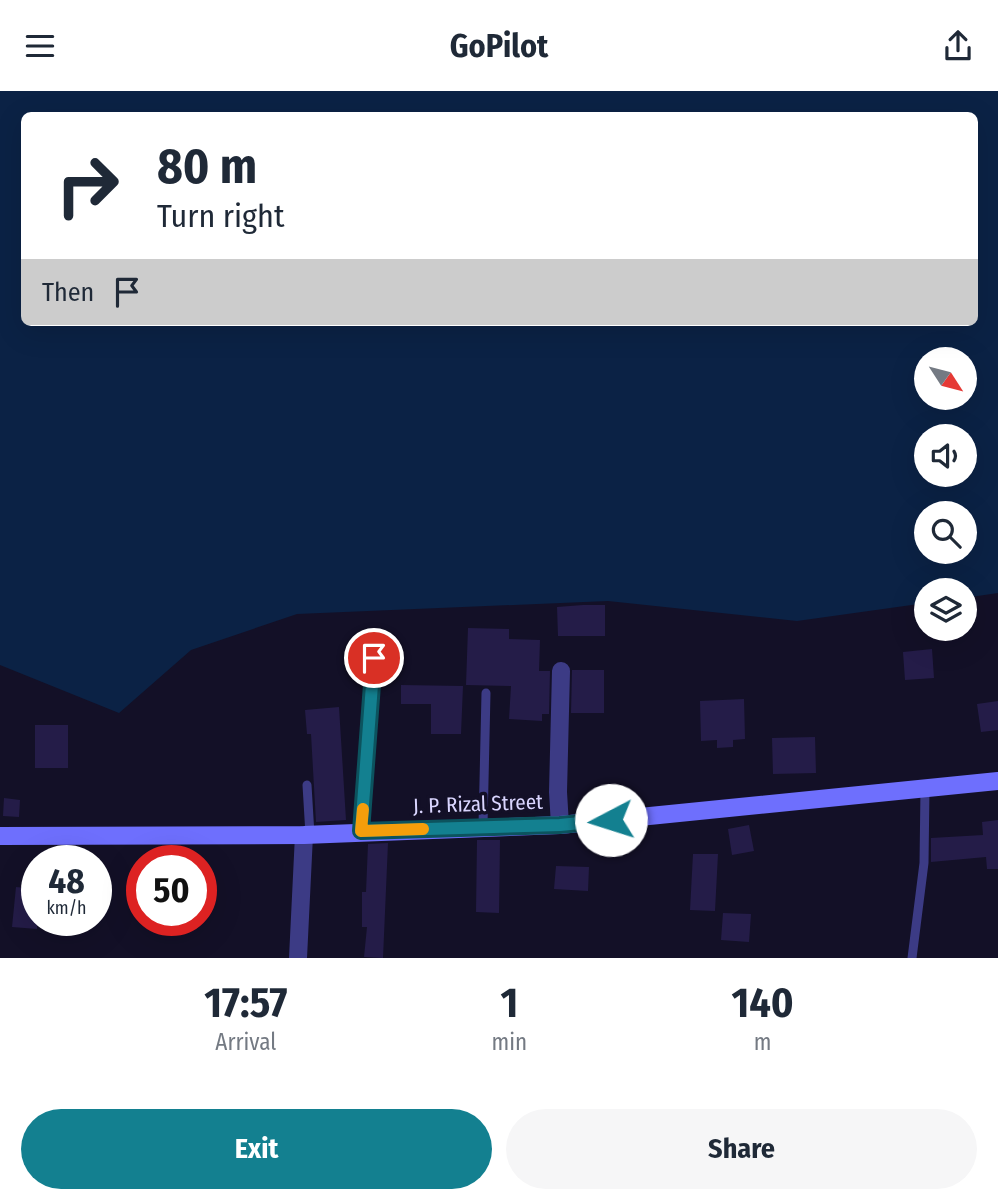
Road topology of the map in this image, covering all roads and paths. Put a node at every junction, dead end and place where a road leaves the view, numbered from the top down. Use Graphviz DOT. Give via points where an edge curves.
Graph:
graph roads {
  1 [pos="374,658"];
  2 [pos="561,671"];
  3 [pos="486,693"];
  4 [pos="998,781"];
  5 [pos="307,785"];
  6 [pos="925,789"];
  7 [pos="560,825"];
  8 [pos="483,826"];
  9 [pos="361,831"];
  10 [pos="307,835"];
  11 [pos="0,836"];
  12 [pos="298,958"];
  13 [pos="912,958"];
  1 -- 9 [label="lane"];
  2 -- 7 [label="street"];
  3 -- 8 [label="lane"];
  4 -- 6 [label="main road, J. P. Rizal Street"];
  5 -- 10 [label="lane"];
  6 -- 7 [label="main road, J. P. Rizal Street"];
  6 -- 13 [label="lane" via="924,863"];
  7 -- 8 [label="main road, J. P. Rizal Street"];
  8 -- 9 [label="main road, J. P. Rizal Street"];
  9 -- 10 [label="main road, J. P. Rizal Street"];
  10 -- 11 [label="main road, J. P. Rizal Street"];
  10 -- 12 [label="street"];
}
